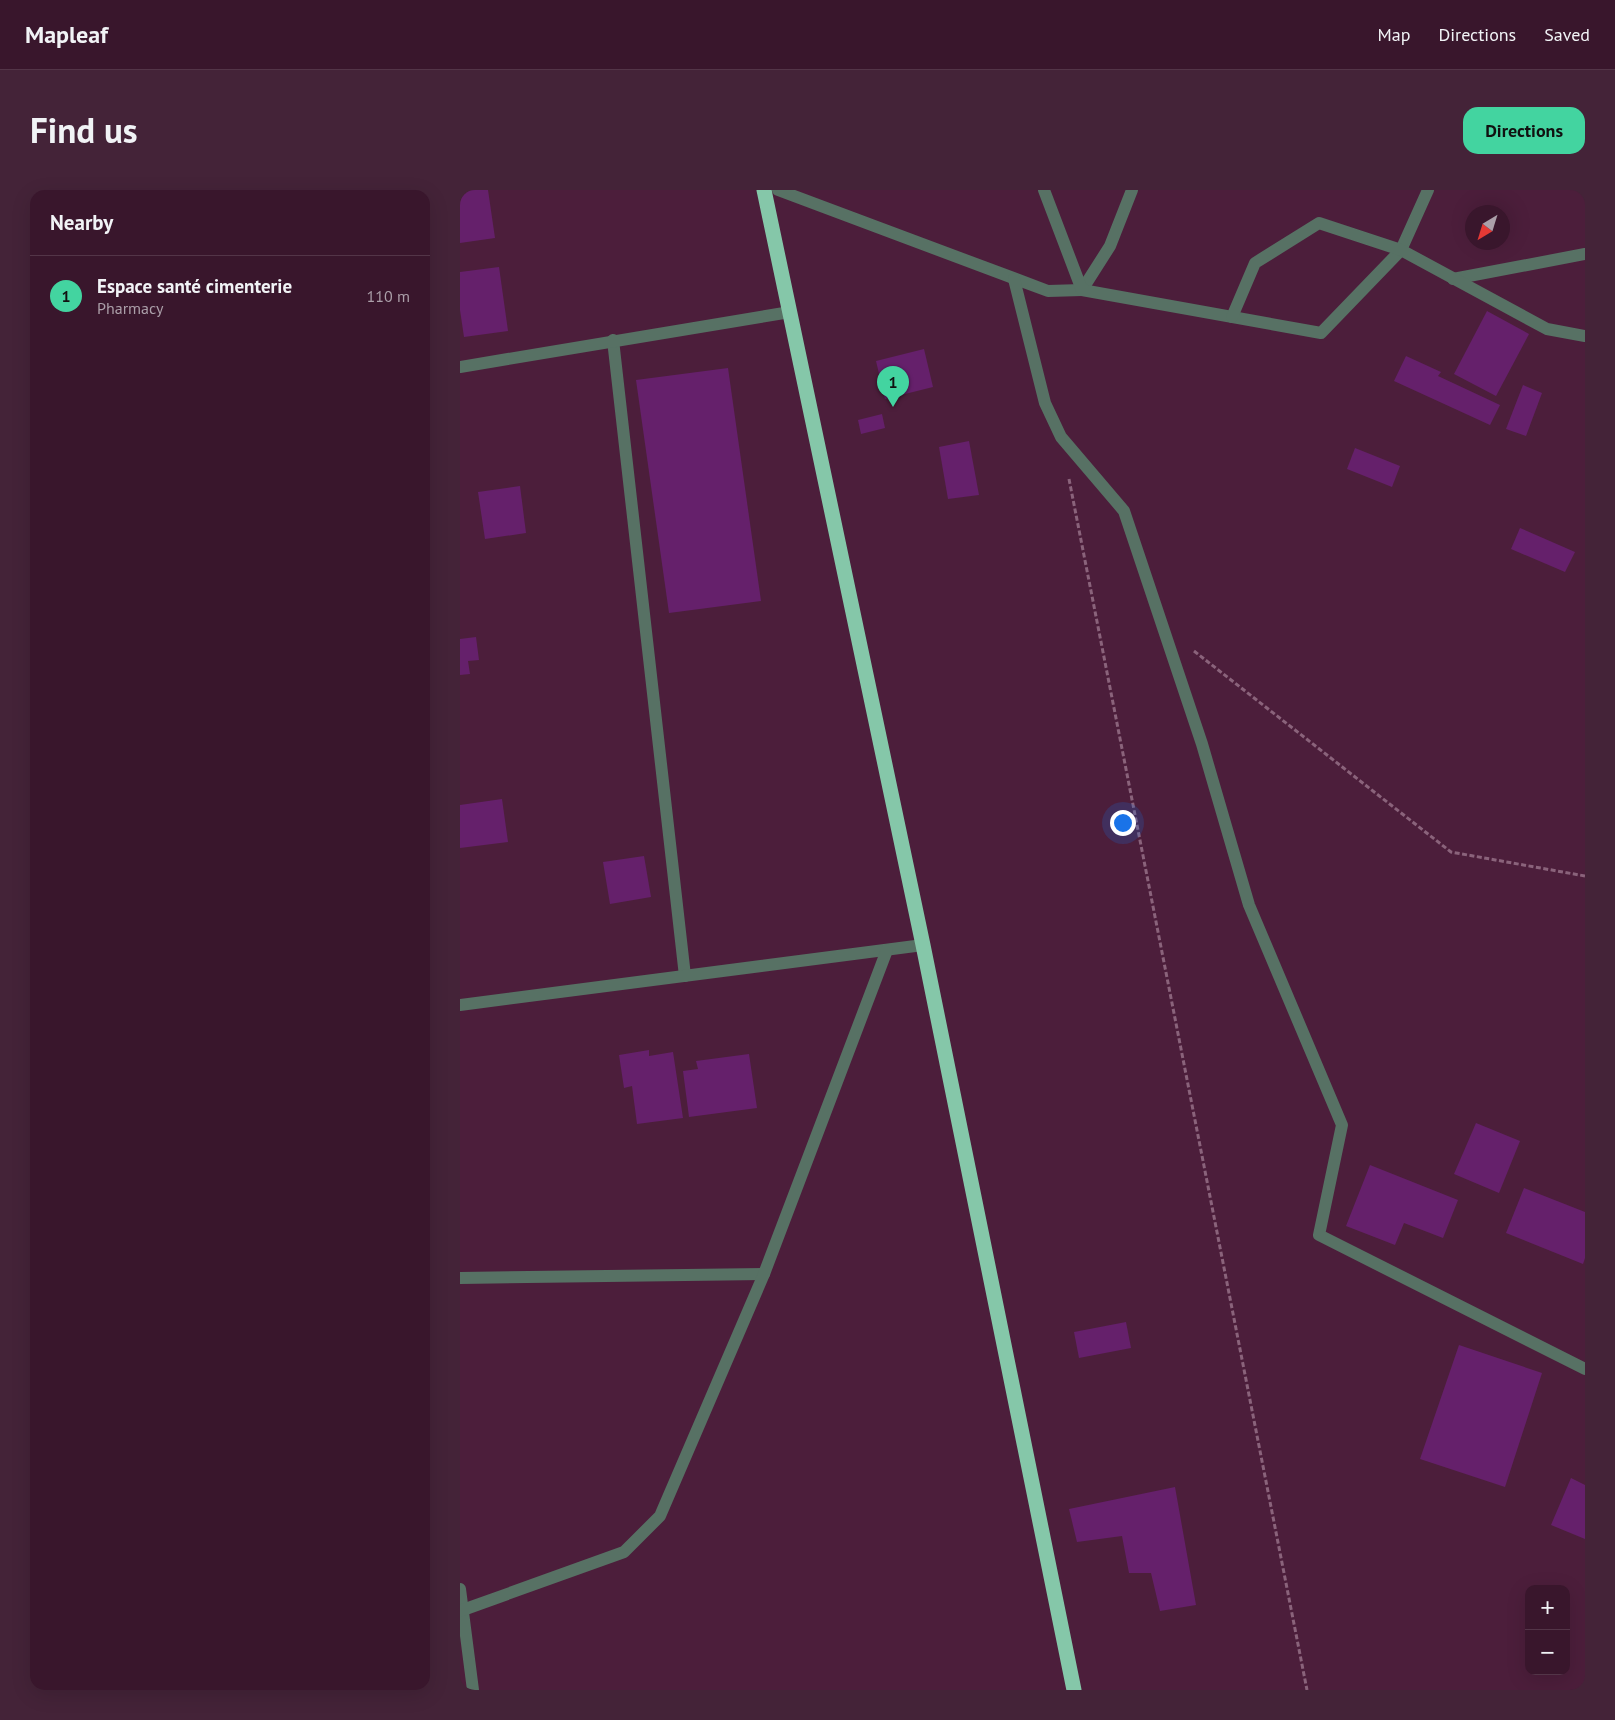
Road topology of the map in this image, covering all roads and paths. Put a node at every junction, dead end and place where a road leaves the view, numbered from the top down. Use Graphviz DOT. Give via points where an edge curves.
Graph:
graph roads {
  1 [pos="764,190"];
  2 [pos="778,190"];
  3 [pos="1044,190"];
  4 [pos="1132,190"];
  5 [pos="1428,190"];
  6 [pos="1401,250"];
  7 [pos="1585,254"];
  8 [pos="1014,279"];
  9 [pos="1453,279"];
  10 [pos="1082,290"];
  11 [pos="790,312"];
  12 [pos="1232,316"];
  13 [pos="1585,336"];
  14 [pos="613,340"];
  15 [pos="460,367"];
  16 [pos="1069,476"];
  17 [pos="1164,628"];
  18 [pos="1585,876"];
  19 [pos="923,945"];
  20 [pos="887,950"];
  21 [pos="685,976"];
  22 [pos="460,1005"];
  23 [pos="764,1274"];
  24 [pos="460,1278"];
  25 [pos="1585,1369"];
  26 [pos="460,1588"];
  27 [pos="461,1611"];
  28 [pos="473,1690"];
  29 [pos="1074,1690"];
  30 [pos="1307,1690"];
  1 -- 11 [label="highway"];
  2 -- 8 [label="street"];
  3 -- 10 [label="street"];
  4 -- 10 [label="street" via="1110,246"];
  5 -- 6 [label="street"];
  6 -- 9 [label="street"];
  6 -- 12 [label="street" via="1321,333"];
  6 -- 12 [label="street" via="1319,223 1255,263"];
  7 -- 9 [label="street"];
  8 -- 10 [label="street" via="1048,292"];
  8 -- 17 [label="street" via="1045,404 1061,437 1124,511"];
  9 -- 13 [label="street" via="1547,329"];
  10 -- 12 [label="street"];
  11 -- 14 [label="street"];
  11 -- 19 [label="highway"];
  14 -- 15 [label="street"];
  14 -- 21 [label="street"];
  16 -- 30 [label="path"];
  17 -- 18 [label="path" via="1451,852"];
  17 -- 25 [label="street" via="1249,905 1342,1125 1319,1235"];
  19 -- 20 [label="street"];
  19 -- 29 [label="highway"];
  20 -- 21 [label="street"];
  20 -- 23 [label="street"];
  21 -- 22 [label="street"];
  23 -- 24 [label="street"];
  23 -- 27 [label="street" via="660,1516 624,1552"];
  26 -- 27 [label="street"];
  27 -- 28 [label="street"];
}
